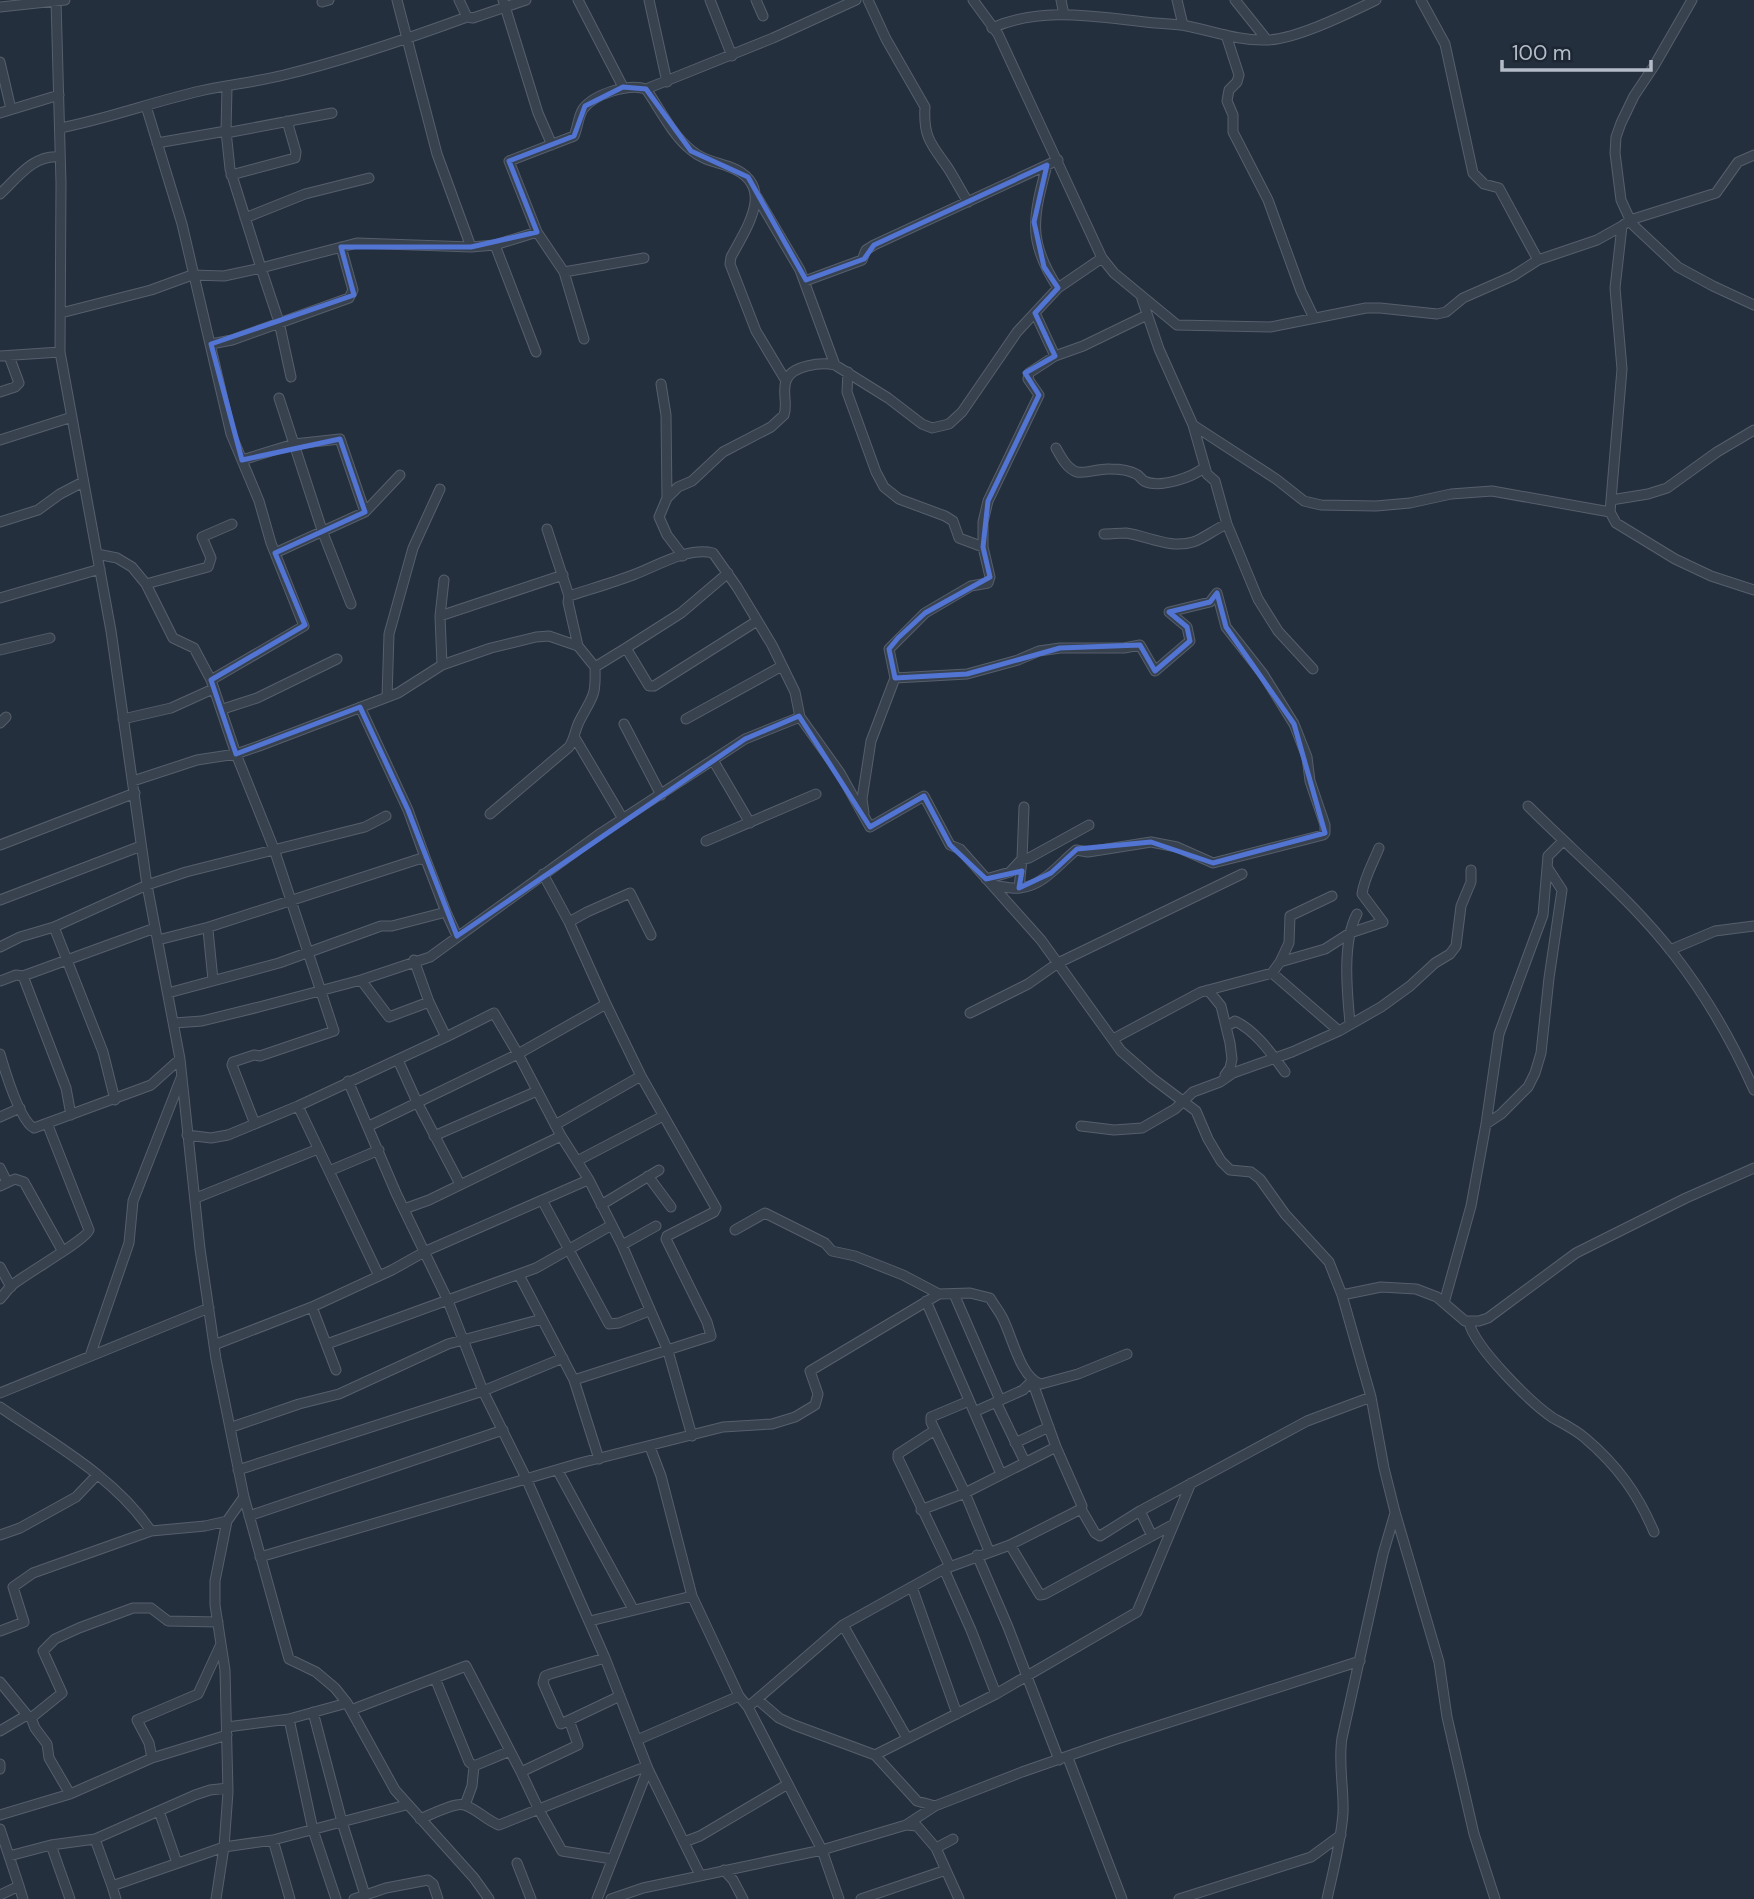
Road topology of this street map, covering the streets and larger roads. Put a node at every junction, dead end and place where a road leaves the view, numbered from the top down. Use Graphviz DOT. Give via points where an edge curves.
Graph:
graph roads {
  1 [pos="397,0"];
  2 [pos="458,0"];
  3 [pos="526,0"];
  4 [pos="578,0"];
  5 [pos="649,0"];
  6 [pos="710,0"];
  7 [pos="756,0"];
  8 [pos="856,0"];
  9 [pos="868,0"];
  10 [pos="972,0"];
  11 [pos="1061,0"];
  12 [pos="1177,0"];
  13 [pos="1235,0"];
  14 [pos="1376,0"];
  15 [pos="1421,0"];
  16 [pos="1692,0"];
  17 [pos="59,1"];
  18 [pos="504,3"];
  19 [pos="0,7"];
  20 [pos="1064,15"];
  21 [pos="764,16"];
  22 [pos="467,17"];
  23 [pos="1183,25"];
  24 [pos="992,28"];
  25 [pos="1226,35"];
  26 [pos="408,39"];
  27 [pos="1266,40"];
  28 [pos="732,56"];
  29 [pos="0,62"];
  30 [pos="667,82"];
  31 [pos="622,87"];
  32 [pos="227,88"];
  33 [pos="646,89"];
  34 [pos="59,95"];
  35 [pos="146,106"];
  36 [pos="11,108"];
  37 [pos="0,113"];
  38 [pos="332,113"];
  39 [pos="287,121"];
  40 [pos="60,128"];
  41 [pos="226,132"];
  42 [pos="157,143"];
  43 [pos="552,145"];
  44 [pos="1754,155"];
  45 [pos="60,157"];
  46 [pos="1058,160"];
  47 [pos="1047,166"];
  48 [pos="231,175"];
  49 [pos="369,178"];
  50 [pos="0,194"];
  51 [pos="757,197"];
  52 [pos="968,202"];
  53 [pos="244,218"];
  54 [pos="1626,223"];
  55 [pos="537,232"];
  56 [pos="495,245"];
  57 [pos="341,247"];
  58 [pos="471,247"];
  59 [pos="644,258"];
  60 [pos="1102,258"];
  61 [pos="1538,260"];
  62 [pos="261,268"];
  63 [pos="564,272"];
  64 [pos="192,275"];
  65 [pos="805,281"];
  66 [pos="1058,288"];
  67 [pos="1141,297"];
  68 [pos="1754,304"];
  69 [pos="61,313"];
  70 [pos="1035,313"];
  71 [pos="1147,315"];
  72 [pos="1314,318"];
  73 [pos="279,322"];
  74 [pos="584,339"];
  75 [pos="211,344"];
  76 [pos="60,352"];
  77 [pos="536,352"];
  78 [pos="5,356"];
  79 [pos="1055,356"];
  80 [pos="835,365"];
  81 [pos="848,372"];
  82 [pos="291,377"];
  83 [pos="786,381"];
  84 [pos="661,384"];
  85 [pos="0,392"];
  86 [pos="279,398"];
  87 [pos="72,417"];
  88 [pos="1193,425"];
  89 [pos="1754,430"];
  90 [pos="0,440"];
  91 [pos="294,444"];
  92 [pos="1056,448"];
  93 [pos="242,460"];
  94 [pos="1205,467"];
  95 [pos="400,475"];
  96 [pos="83,482"];
  97 [pos="440,489"];
  98 [pos="667,498"];
  99 [pos="1611,500"];
  100 [pos="366,512"];
  101 [pos="1611,512"];
  102 [pos="0,522"];
  103 [pos="232,524"];
  104 [pos="1227,524"];
  105 [pos="547,529"];
  106 [pos="323,533"];
  107 [pos="1104,534"];
  108 [pos="983,547"];
  109 [pos="275,553"];
  110 [pos="97,554"];
  111 [pos="683,556"];
  112 [pos="100,569"];
  113 [pos="728,573"];
  114 [pos="563,575"];
  115 [pos="444,580"];
  116 [pos="146,584"];
  117 [pos="1754,590"];
  118 [pos="569,596"];
  119 [pos="0,598"];
  120 [pos="351,604"];
  121 [pos="440,616"];
  122 [pos="757,621"];
  123 [pos="50,638"];
  124 [pos="578,646"];
  125 [pos="626,648"];
  126 [pos="0,650"];
  127 [pos="337,659"];
  128 [pos="442,665"];
  129 [pos="782,666"];
  130 [pos="595,667"];
  131 [pos="1313,670"];
  132 [pos="895,678"];
  133 [pos="212,685"];
  134 [pos="387,697"];
  135 [pos="360,707"];
  136 [pos="223,709"];
  137 [pos="800,717"];
  138 [pos="123,719"];
  139 [pos="686,719"];
  140 [pos="624,724"];
  141 [pos="575,738"];
  142 [pos="236,754"];
  143 [pos="713,760"];
  144 [pos="133,781"];
  145 [pos="135,793"];
  146 [pos="661,794"];
  147 [pos="816,794"];
  148 [pos="1528,806"];
  149 [pos="1024,807"];
  150 [pos="489,814"];
  151 [pos="386,816"];
  152 [pos="623,819"];
  153 [pos="865,820"];
  154 [pos="750,823"];
  155 [pos="1089,825"];
  156 [pos="706,841"];
  157 [pos="1563,841"];
  158 [pos="0,845"];
  159 [pos="141,846"];
  160 [pos="1379,848"];
  161 [pos="274,849"];
  162 [pos="1023,859"];
  163 [pos="426,860"];
  164 [pos="1547,866"];
  165 [pos="1471,870"];
  166 [pos="543,874"];
  167 [pos="1242,874"];
  168 [pos="989,882"];
  169 [pos="147,885"];
  170 [pos="1019,888"];
  171 [pos="1332,896"];
  172 [pos="0,900"];
  173 [pos="291,901"];
  174 [pos="446,912"];
  175 [pos="1357,914"];
  176 [pos="569,922"];
  177 [pos="1754,926"];
  178 [pos="54,927"];
  179 [pos="209,927"];
  180 [pos="155,928"];
  181 [pos="1350,933"];
  182 [pos="651,935"];
  183 [pos="457,936"];
  184 [pos="158,940"];
  185 [pos="0,947"];
  186 [pos="1670,950"];
  187 [pos="308,952"];
  188 [pos="66,959"];
  189 [pos="414,960"];
  190 [pos="1280,962"];
  191 [pos="1058,963"];
  192 [pos="1272,972"];
  193 [pos="23,976"];
  194 [pos="361,979"];
  195 [pos="213,980"];
  196 [pos="0,981"];
  197 [pos="1208,990"];
  198 [pos="319,991"];
  199 [pos="168,993"];
  200 [pos="429,1002"];
  201 [pos="606,1004"];
  202 [pos="970,1013"];
  203 [pos="174,1023"];
  204 [pos="1225,1023"];
  205 [pos="1350,1023"];
  206 [pos="1339,1031"];
  207 [pos="446,1037"];
  208 [pos="1113,1039"];
  209 [pos="0,1054"];
  210 [pos="519,1054"];
  211 [pos="1274,1057"];
  212 [pos="180,1059"];
  213 [pos="398,1060"];
  214 [pos="1285,1072"];
  215 [pos="181,1076"];
  216 [pos="641,1076"];
  217 [pos="1224,1079"];
  218 [pos="348,1081"];
  219 [pos="1754,1090"];
  220 [pos="537,1091"];
  221 [pos="115,1100"];
  222 [pos="1182,1101"];
  223 [pos="417,1102"];
  224 [pos="298,1106"];
  225 [pos="20,1108"];
  226 [pos="71,1115"];
  227 [pos="0,1116"];
  228 [pos="663,1116"];
  229 [pos="47,1123"];
  230 [pos="255,1124"];
  231 [pos="1486,1124"];
  232 [pos="555,1125"];
  233 [pos="369,1126"];
  234 [pos="1081,1126"];
  235 [pos="187,1135"];
  236 [pos="435,1136"];
  237 [pos="561,1136"];
  238 [pos="318,1149"];
  239 [pos="379,1150"];
  240 [pos="577,1161"];
  241 [pos="0,1168"];
  242 [pos="1754,1168"];
  243 [pos="659,1170"];
  244 [pos="328,1171"];
  245 [pos="648,1176"];
  246 [pos="588,1180"];
  247 [pos="4,1184"];
  248 [pos="460,1184"];
  249 [pos="196,1198"];
  250 [pos="541,1200"];
  251 [pos="601,1205"];
  252 [pos="671,1207"];
  253 [pos="404,1209"];
  254 [pos="610,1226"];
  255 [pos="656,1226"];
  256 [pos="735,1230"];
  257 [pos="622,1245"];
  258 [pos="62,1250"];
  259 [pos="426,1251"];
  260 [pos="567,1251"];
  261 [pos="0,1267"];
  262 [pos="519,1275"];
  263 [pos="379,1276"];
  264 [pos="11,1287"];
  265 [pos="939,1294"];
  266 [pos="954,1294"];
  267 [pos="1342,1295"];
  268 [pos="0,1300"];
  269 [pos="448,1301"];
  270 [pos="926,1301"];
  271 [pos="1444,1303"];
  272 [pos="312,1307"];
  273 [pos="209,1308"];
  274 [pos="649,1311"];
  275 [pos="542,1320"];
  276 [pos="1469,1322"];
  277 [pos="462,1340"];
  278 [pos="327,1344"];
  279 [pos="214,1345"];
  280 [pos="668,1351"];
  281 [pos="1127,1354"];
  282 [pos="90,1356"];
  283 [pos="563,1358"];
  284 [pos="336,1370"];
  285 [pos="574,1380"];
  286 [pos="1032,1381"];
  287 [pos="483,1391"];
  288 [pos="0,1394"];
  289 [pos="1371,1397"];
  290 [pos="970,1401"];
  291 [pos="998,1401"];
  292 [pos="0,1407"];
  293 [pos="974,1412"];
  294 [pos="232,1427"];
  295 [pos="1049,1427"];
  296 [pos="503,1430"];
  297 [pos="935,1430"];
  298 [pos="691,1436"];
  299 [pos="1016,1443"];
  300 [pos="650,1447"];
  301 [pos="1056,1447"];
  302 [pos="599,1459"];
  303 [pos="1025,1462"];
  304 [pos="238,1470"];
  305 [pos="558,1471"];
  306 [pos="1001,1474"];
  307 [pos="97,1475"];
  308 [pos="526,1478"];
  309 [pos="1191,1483"];
  310 [pos="965,1493"];
  311 [pos="244,1497"];
  312 [pos="1081,1509"];
  313 [pos="921,1510"];
  314 [pos="1140,1511"];
  315 [pos="1395,1512"];
  316 [pos="249,1516"];
  317 [pos="228,1521"];
  318 [pos="1174,1524"];
  319 [pos="151,1531"];
  320 [pos="1654,1532"];
  321 [pos="0,1535"];
  322 [pos="1152,1536"];
  323 [pos="1010,1545"];
  324 [pos="989,1552"];
  325 [pos="977,1555"];
  326 [pos="260,1557"];
  327 [pos="947,1568"];
  328 [pos="912,1587"];
  329 [pos="692,1596"];
  330 [pos="633,1609"];
  331 [pos="590,1621"];
  332 [pos="218,1622"];
  333 [pos="843,1625"];
  334 [pos="0,1631"];
  335 [pos="221,1642"];
  336 [pos="605,1658"];
  337 [pos="1360,1661"];
  338 [pos="1026,1676"];
  339 [pos="435,1678"];
  340 [pos="0,1682"];
  341 [pos="996,1694"];
  342 [pos="620,1696"];
  343 [pos="739,1696"];
  344 [pos="757,1699"];
  345 [pos="349,1706"];
  346 [pos="748,1707"];
  347 [pos="313,1712"];
  348 [pos="957,1714"];
  349 [pos="289,1719"];
  350 [pos="569,1720"];
  351 [pos="0,1731"];
  352 [pos="227,1731"];
  353 [pos="907,1738"];
  354 [pos="637,1740"];
  355 [pos="510,1751"];
  356 [pos="875,1755"];
  357 [pos="152,1758"];
  358 [pos="1063,1759"];
  359 [pos="474,1766"];
  360 [pos="648,1768"];
  361 [pos="521,1772"];
  362 [pos="788,1784"];
  363 [pos="228,1788"];
  364 [pos="70,1794"];
  365 [pos="406,1805"];
  366 [pos="466,1805"];
  367 [pos="935,1806"];
  368 [pos="539,1810"];
  369 [pos="159,1811"];
  370 [pos="0,1815"];
  371 [pos="421,1819"];
  372 [pos="342,1822"];
  373 [pos="906,1825"];
  374 [pos="0,1829"];
  375 [pos="313,1829"];
  376 [pos="1341,1835"];
  377 [pos="95,1839"];
  378 [pos="953,1839"];
  379 [pos="273,1840"];
  380 [pos="684,1842"];
  381 [pos="51,1845"];
  382 [pos="224,1847"];
  383 [pos="936,1849"];
  384 [pos="822,1850"];
  385 [pos="9,1856"];
  386 [pos="612,1860"];
  387 [pos="177,1863"];
  388 [pos="517,1863"];
  389 [pos="724,1870"];
  390 [pos="946,1870"];
  391 [pos="700,1875"];
  392 [pos="19,1886"];
  393 [pos="111,1886"];
  394 [pos="386,1888"];
  395 [pos="0,1895"];
  396 [pos="365,1895"];
  397 [pos="23,1899"];
  398 [pos="70,1899"];
  399 [pos="116,1899"];
  400 [pos="216,1899"];
  401 [pos="290,1899"];
  402 [pos="336,1899"];
  403 [pos="354,1899"];
  404 [pos="390,1899"];
  405 [pos="438,1899"];
  406 [pos="489,1899"];
  407 [pos="531,1899"];
  408 [pos="597,1899"];
  409 [pos="611,1899"];
  410 [pos="743,1899"];
  411 [pos="839,1899"];
  412 [pos="861,1899"];
  413 [pos="959,1899"];
  414 [pos="1122,1899"];
  415 [pos="1180,1899"];
  416 [pos="1327,1899"];
  417 [pos="1495,1899"];
  1 -- 26 [label="street"];
  2 -- 22 [label="street"];
  3 -- 18 [label="street"];
  4 -- 31 [label="street"];
  5 -- 30 [label="street"];
  6 -- 28 [label="street"];
  7 -- 21 [label="street"];
  8 -- 28 [label="street"];
  9 -- 52 [label="street" via="925,107 932,148"];
  10 -- 24 [label="street"];
  11 -- 20 [label="street"];
  12 -- 23 [label="street"];
  13 -- 27 [label="street"];
  14 -- 27 [label="street" via="1294,35"];
  15 -- 61 [label="street" via="1445,44 1473,173 1484,184 1499,188"];
  16 -- 54 [label="street" via="1634,96 1616,136"];
  17 -- 19 [label="street"];
  17 -- 34 [label="street"];
  18 -- 22 [label="street"];
  18 -- 43 [label="street"];
  20 -- 23 [label="street"];
  20 -- 24 [label="street" via="1010,20"];
  22 -- 26 [label="street"];
  23 -- 25 [label="street"];
  24 -- 46 [label="street"];
  25 -- 27 [label="street"];
  25 -- 72 [label="street" via="1238,75 1227,101 1233,132 1268,200"];
  26 -- 32 [label="street"];
  26 -- 58 [label="street" via="437,154"];
  28 -- 30 [label="street"];
  29 -- 36 [label="street"];
  30 -- 33 [label="street"];
  31 -- 33 [label="street"];
  31 -- 43 [label="street" via="585,106 574,136"];
  32 -- 35 [label="street"];
  32 -- 41 [label="street"];
  33 -- 51 [label="street" via="691,150 740,171"];
  34 -- 36 [label="street"];
  34 -- 40 [label="street"];
  35 -- 40 [label="street"];
  35 -- 42 [label="street"];
  36 -- 37 [label="street"];
  38 -- 39 [label="street"];
  39 -- 41 [label="street"];
  39 -- 48 [label="street" via="295,158"];
  40 -- 45 [label="street"];
  41 -- 42 [label="street"];
  41 -- 48 [label="street"];
  42 -- 64 [label="street"];
  43 -- 55 [label="street" via="509,161"];
  44 -- 54 [label="street" via="1738,162 1716,193"];
  45 -- 50 [label="street" via="32,163"];
  45 -- 69 [label="street"];
  46 -- 47 [label="street"];
  46 -- 60 [label="street"];
  47 -- 52 [label="street"];
  47 -- 66 [label="street" via="1035,237 1044,267"];
  48 -- 53 [label="street"];
  49 -- 53 [label="street" via="304,194"];
  51 -- 65 [label="street"];
  51 -- 83 [label="street" via="730,264 756,331"];
  52 -- 65 [label="street" via="866,250 862,260"];
  53 -- 62 [label="street"];
  54 -- 61 [label="street" via="1597,240"];
  54 -- 68 [label="street" via="1678,267"];
  54 -- 99 [label="street" via="1615,288 1622,369"];
  55 -- 56 [label="street"];
  55 -- 63 [label="street"];
  56 -- 58 [label="street"];
  56 -- 77 [label="street"];
  57 -- 58 [label="street" via="357,243"];
  57 -- 62 [label="street"];
  57 -- 73 [label="street" via="352,295"];
  59 -- 63 [label="street"];
  60 -- 66 [label="street"];
  60 -- 67 [label="street"];
  61 -- 72 [label="street" via="1462,298 1446,312 1380,308"];
  62 -- 64 [label="street" via="224,276"];
  62 -- 73 [label="street"];
  63 -- 74 [label="street"];
  64 -- 69 [label="street"];
  64 -- 75 [label="street"];
  65 -- 80 [label="street"];
  66 -- 70 [label="street"];
  67 -- 71 [label="street"];
  67 -- 72 [label="street" via="1177,325 1270,327"];
  69 -- 76 [label="street"];
  70 -- 79 [label="street"];
  70 -- 81 [label="street" via="949,424 932,428 922,424"];
  71 -- 79 [label="street"];
  71 -- 88 [label="street"];
  73 -- 75 [label="street"];
  73 -- 82 [label="street"];
  75 -- 93 [label="street" via="231,434"];
  76 -- 78 [label="street"];
  76 -- 87 [label="street"];
  78 -- 85 [label="street" via="19,383"];
  79 -- 108 [label="street" via="1029,373 1039,395 988,501"];
  80 -- 81 [label="street"];
  80 -- 83 [label="street" via="809,366"];
  81 -- 108 [label="street" via="847,392 884,487 899,499 945,516 953,521 959,538"];
  83 -- 98 [label="street" via="784,415 771,427 723,452"];
  84 -- 98 [label="street"];
  86 -- 91 [label="street"];
  87 -- 90 [label="street"];
  87 -- 96 [label="street"];
  88 -- 94 [label="street"];
  88 -- 101 [label="street" via="1304,501 1321,505 1376,506 1492,491"];
  89 -- 99 [label="street" via="1667,488"];
  91 -- 93 [label="street"];
  91 -- 100 [label="street" via="340,439"];
  91 -- 106 [label="street"];
  92 -- 94 [label="street" via="1074,470 1122,470 1154,483 1184,479"];
  93 -- 109 [label="street"];
  94 -- 104 [label="street"];
  95 -- 100 [label="street"];
  96 -- 102 [label="street" via="38,510"];
  96 -- 110 [label="street"];
  97 -- 134 [label="street" via="414,548 389,634"];
  98 -- 111 [label="street" via="659,517"];
  99 -- 101 [label="street"];
  100 -- 106 [label="street"];
  101 -- 117 [label="street" via="1616,523 1675,559"];
  103 -- 116 [label="street" via="202,537 211,558 208,567"];
  104 -- 107 [label="street" via="1184,544 1126,533"];
  104 -- 131 [label="street" via="1258,599 1278,631"];
  105 -- 114 [label="street"];
  106 -- 109 [label="street"];
  106 -- 120 [label="street"];
  108 -- 132 [label="street" via="988,583 971,586 925,613 898,638 889,649"];
  109 -- 133 [label="street" via="304,626"];
  110 -- 112 [label="street"];
  110 -- 116 [label="street" via="132,567"];
  111 -- 113 [label="street" via="713,553"];
  111 -- 118 [label="street"];
  112 -- 119 [label="street"];
  112 -- 138 [label="street"];
  113 -- 122 [label="street"];
  113 -- 125 [label="street" via="681,613"];
  114 -- 118 [label="street"];
  114 -- 121 [label="street"];
  115 -- 121 [label="street"];
  116 -- 133 [label="street" via="173,638 194,648"];
  118 -- 124 [label="street"];
  121 -- 128 [label="street"];
  122 -- 125 [label="street" via="654,686 649,686"];
  122 -- 129 [label="street"];
  123 -- 126 [label="street"];
  124 -- 128 [label="street" via="544,636"];
  124 -- 130 [label="street"];
  125 -- 130 [label="street"];
  127 -- 136 [label="street" via="257,698"];
  128 -- 134 [label="street"];
  129 -- 137 [label="street" via="795,692"];
  129 -- 139 [label="street"];
  130 -- 141 [label="street" via="596,690"];
  132 -- 153 [label="street" via="871,741 862,799"];
  132 -- 170 [label="street" via="967,674 1060,648 1139,645 1155,671 1190,640 1186,627 1169,612 1210,602 1217,593 1226,627 1294,724 1325,833 1213,863 1177,847 1151,842 1076,850 1051,873"];
  133 -- 136 [label="street"];
  133 -- 138 [label="street" via="171,708"];
  134 -- 135 [label="street"];
  135 -- 142 [label="street"];
  135 -- 163 [label="street"];
  136 -- 142 [label="street"];
  137 -- 143 [label="street" via="745,739"];
  137 -- 153 [label="street" via="840,773"];
  138 -- 144 [label="street"];
  140 -- 146 [label="street"];
  141 -- 150 [label="street" via="560,756"];
  141 -- 152 [label="street"];
  142 -- 144 [label="street" via="197,760"];
  142 -- 161 [label="street"];
  143 -- 146 [label="street"];
  143 -- 154 [label="street"];
  144 -- 145 [label="street"];
  145 -- 158 [label="street"];
  145 -- 159 [label="street"];
  146 -- 152 [label="street"];
  147 -- 154 [label="street"];
  148 -- 157 [label="street"];
  149 -- 162 [label="street"];
  151 -- 161 [label="street" via="365,827"];
  152 -- 166 [label="street"];
  153 -- 168 [label="street" via="870,827 924,796 950,845 960,849"];
  154 -- 156 [label="street"];
  155 -- 162 [label="street"];
  157 -- 164 [label="street" via="1548,856"];
  157 -- 186 [label="street"];
  159 -- 169 [label="street"];
  159 -- 172 [label="street"];
  160 -- 181 [label="street" via="1362,894 1383,922"];
  161 -- 169 [label="street"];
  161 -- 173 [label="street"];
  162 -- 168 [label="street"];
  162 -- 170 [label="street"];
  163 -- 173 [label="street"];
  163 -- 174 [label="street"];
  164 -- 231 [label="street" via="1543,915 1499,1034"];
  164 -- 231 [label="street" via="1562,890 1541,1053 1528,1087"];
  165 -- 205 [label="street" via="1456,946 1450,954 1381,1007"];
  166 -- 176 [label="street"];
  166 -- 183 [label="street"];
  167 -- 191 [label="street"];
  168 -- 170 [label="street"];
  168 -- 191 [label="street"];
  169 -- 178 [label="street"];
  169 -- 180 [label="street"];
  171 -- 190 [label="street" via="1290,916 1289,943"];
  173 -- 179 [label="street"];
  173 -- 187 [label="street"];
  174 -- 183 [label="street"];
  174 -- 187 [label="street" via="381,926"];
  175 -- 181 [label="street"];
  176 -- 182 [label="street" via="630,893"];
  176 -- 201 [label="street"];
  177 -- 186 [label="street" via="1715,931"];
  178 -- 185 [label="street"];
  178 -- 188 [label="street"];
  179 -- 184 [label="street"];
  179 -- 195 [label="street"];
  180 -- 184 [label="street"];
  180 -- 188 [label="street"];
  181 -- 190 [label="street" via="1325,949"];
  181 -- 205 [label="street" via="1346,947"];
  183 -- 189 [label="street" via="429,957"];
  184 -- 199 [label="street"];
  186 -- 219 [label="street" via="1716,1018"];
  187 -- 195 [label="street"];
  187 -- 198 [label="street"];
  188 -- 193 [label="street"];
  188 -- 221 [label="street" via="103,1052"];
  189 -- 194 [label="street"];
  189 -- 200 [label="street"];
  190 -- 192 [label="street"];
  191 -- 202 [label="street"];
  191 -- 208 [label="street"];
  192 -- 197 [label="street"];
  192 -- 206 [label="street"];
  193 -- 196 [label="street"];
  193 -- 226 [label="street" via="66,1088"];
  194 -- 198 [label="street"];
  194 -- 200 [label="street" via="389,1017"];
  195 -- 199 [label="street"];
  197 -- 204 [label="street" via="1221,1006"];
  197 -- 208 [label="street"];
  198 -- 203 [label="street" via="202,1021"];
  198 -- 230 [label="street" via="334,1031 233,1062"];
  199 -- 203 [label="street"];
  200 -- 207 [label="street"];
  201 -- 210 [label="street"];
  201 -- 216 [label="street"];
  203 -- 212 [label="street"];
  204 -- 211 [label="street" via="1243,1025"];
  204 -- 217 [label="street" via="1232,1059"];
  205 -- 206 [label="street"];
  206 -- 211 [label="street"];
  207 -- 210 [label="street" via="494,1013"];
  207 -- 213 [label="street"];
  208 -- 222 [label="street" via="1121,1051"];
  209 -- 225 [label="street"];
  210 -- 220 [label="street"];
  210 -- 223 [label="street"];
  211 -- 214 [label="street"];
  211 -- 217 [label="street"];
  212 -- 215 [label="street"];
  212 -- 221 [label="street" via="151,1085"];
  213 -- 218 [label="street"];
  213 -- 223 [label="street"];
  215 -- 235 [label="street"];
  215 -- 282 [label="street" via="133,1202 129,1243"];
  216 -- 228 [label="street"];
  216 -- 232 [label="street"];
  217 -- 222 [label="street" via="1193,1091"];
  218 -- 224 [label="street"];
  218 -- 233 [label="street"];
  220 -- 232 [label="street"];
  220 -- 236 [label="street"];
  221 -- 226 [label="street"];
  222 -- 234 [label="street" via="1175,1110 1142,1128"];
  222 -- 267 [label="street" via="1196,1111 1221,1161 1230,1170 1251,1172 1260,1179 1329,1262"];
  223 -- 233 [label="street"];
  223 -- 236 [label="street"];
  224 -- 230 [label="street"];
  224 -- 238 [label="street"];
  225 -- 227 [label="street"];
  225 -- 229 [label="street" via="31,1127"];
  226 -- 229 [label="street"];
  228 -- 240 [label="street"];
  228 -- 280 [label="street" via="716,1208 667,1236 711,1336"];
  229 -- 258 [label="street" via="89,1230 87,1236"];
  230 -- 235 [label="street" via="219,1138"];
  231 -- 271 [label="street" via="1471,1206"];
  232 -- 237 [label="street"];
  233 -- 239 [label="street"];
  235 -- 249 [label="street"];
  236 -- 248 [label="street"];
  237 -- 240 [label="street"];
  237 -- 248 [label="street"];
  238 -- 244 [label="street"];
  238 -- 249 [label="street"];
  239 -- 244 [label="street"];
  239 -- 253 [label="street"];
  240 -- 246 [label="street"];
  241 -- 247 [label="street"];
  242 -- 276 [label="street" via="1610,1235 1558,1265 1488,1318"];
  243 -- 245 [label="street"];
  244 -- 263 [label="street"];
  245 -- 251 [label="street"];
  245 -- 252 [label="street"];
  246 -- 250 [label="street"];
  246 -- 251 [label="street"];
  247 -- 258 [label="street" via="15,1179 24,1182"];
  248 -- 253 [label="street"];
  249 -- 273 [label="street"];
  250 -- 259 [label="street"];
  250 -- 260 [label="street"];
  251 -- 254 [label="street"];
  253 -- 259 [label="street"];
  254 -- 257 [label="street"];
  254 -- 260 [label="street"];
  255 -- 257 [label="street"];
  256 -- 265 [label="street" via="765,1213 825,1243 832,1251 903,1275"];
  257 -- 274 [label="street"];
  258 -- 264 [label="street"];
  259 -- 263 [label="street"];
  259 -- 269 [label="street"];
  260 -- 262 [label="street"];
  260 -- 274 [label="street" via="609,1324"];
  261 -- 264 [label="street"];
  262 -- 269 [label="street"];
  262 -- 275 [label="street"];
  263 -- 272 [label="street"];
  264 -- 268 [label="street"];
  265 -- 266 [label="street"];
  265 -- 270 [label="street"];
  266 -- 286 [label="street" via="990,1298"];
  266 -- 291 [label="street"];
  267 -- 271 [label="street" via="1400,1287 1416,1289"];
  267 -- 289 [label="street"];
  269 -- 277 [label="street"];
  269 -- 278 [label="street"];
  270 -- 290 [label="street"];
  270 -- 298 [label="street" via="810,1371 818,1394 815,1405 795,1417"];
  271 -- 276 [label="street"];
  272 -- 278 [label="street"];
  272 -- 279 [label="street"];
  273 -- 279 [label="street"];
  273 -- 282 [label="street"];
  274 -- 280 [label="street"];
  275 -- 277 [label="street"];
  275 -- 283 [label="street"];
  276 -- 320 [label="street" via="1479,1343 1509,1377 1614,1466 1638,1496"];
  277 -- 287 [label="street"];
  277 -- 294 [label="street" via="339,1394"];
  278 -- 284 [label="street"];
  279 -- 294 [label="street"];
  280 -- 285 [label="street"];
  280 -- 298 [label="street"];
  281 -- 286 [label="street" via="1057,1380"];
  282 -- 288 [label="street"];
  283 -- 285 [label="street"];
  283 -- 287 [label="street"];
  285 -- 302 [label="street"];
  286 -- 291 [label="street"];
  286 -- 295 [label="street"];
  287 -- 296 [label="street"];
  287 -- 304 [label="street"];
  289 -- 309 [label="street" via="1307,1421"];
  289 -- 315 [label="street"];
  290 -- 293 [label="street"];
  290 -- 297 [label="street" via="931,1418"];
  291 -- 293 [label="street"];
  291 -- 299 [label="street"];
  292 -- 307 [label="street"];
  293 -- 306 [label="street"];
  294 -- 304 [label="street"];
  295 -- 299 [label="street"];
  295 -- 301 [label="street"];
  296 -- 308 [label="street"];
  296 -- 316 [label="street"];
  297 -- 310 [label="street"];
  297 -- 313 [label="street" via="898,1454"];
  298 -- 300 [label="street"];
  299 -- 303 [label="street"];
  300 -- 302 [label="street"];
  300 -- 329 [label="street"];
  301 -- 303 [label="street"];
  301 -- 312 [label="street"];
  302 -- 305 [label="street"];
  303 -- 306 [label="street"];
  304 -- 311 [label="street"];
  305 -- 308 [label="street"];
  305 -- 330 [label="street"];
  306 -- 310 [label="street"];
  307 -- 319 [label="street" via="137,1510"];
  307 -- 321 [label="street" via="76,1497"];
  308 -- 326 [label="street"];
  308 -- 331 [label="street"];
  309 -- 314 [label="street"];
  309 -- 318 [label="street"];
  310 -- 313 [label="street"];
  310 -- 324 [label="street"];
  311 -- 316 [label="street"];
  311 -- 317 [label="street"];
  312 -- 314 [label="street" via="1100,1536"];
  312 -- 323 [label="street"];
  313 -- 327 [label="street"];
  314 -- 322 [label="street"];
  315 -- 337 [label="street"];
  315 -- 417 [label="street" via="1439,1662 1474,1834"];
  316 -- 326 [label="street"];
  317 -- 319 [label="street"];
  317 -- 332 [label="street" via="215,1581"];
  318 -- 322 [label="street"];
  318 -- 338 [label="street" via="1137,1612"];
  319 -- 334 [label="street" via="33,1573 13,1587 24,1622"];
  322 -- 323 [label="street" via="1040,1595"];
  323 -- 324 [label="street"];
  324 -- 325 [label="street"];
  325 -- 327 [label="street"];
  325 -- 338 [label="street"];
  326 -- 345 [label="street" via="289,1659 316,1672"];
  327 -- 328 [label="street"];
  327 -- 341 [label="street"];
  328 -- 333 [label="street"];
  328 -- 348 [label="street"];
  329 -- 330 [label="street"];
  329 -- 343 [label="street"];
  330 -- 331 [label="street"];
  331 -- 336 [label="street"];
  332 -- 335 [label="street"];
  332 -- 364 [label="street" via="168,1621 151,1608 133,1608 55,1639 43,1651 62,1693 31,1718"];
  333 -- 344 [label="street"];
  333 -- 353 [label="street"];
  335 -- 352 [label="street"];
  335 -- 357 [label="street" via="198,1694 137,1720"];
  336 -- 342 [label="street"];
  336 -- 350 [label="street" via="545,1676 542,1683 561,1724"];
  337 -- 358 [label="street"];
  337 -- 376 [label="street" via="1341,1747"];
  338 -- 341 [label="street"];
  338 -- 358 [label="street"];
  339 -- 345 [label="street"];
  339 -- 355 [label="street" via="466,1667"];
  339 -- 359 [label="street"];
  340 -- 351 [label="street" via="27,1715"];
  341 -- 348 [label="street"];
  342 -- 350 [label="street"];
  342 -- 354 [label="street"];
  343 -- 346 [label="street"];
  343 -- 354 [label="street"];
  344 -- 346 [label="street"];
  344 -- 356 [label="street" via="793,1725"];
  345 -- 347 [label="street"];
  345 -- 365 [label="street"];
  346 -- 362 [label="street"];
  347 -- 349 [label="street"];
  347 -- 372 [label="street"];
  348 -- 353 [label="street"];
  349 -- 352 [label="street"];
  349 -- 375 [label="street"];
  350 -- 361 [label="street" via="578,1745"];
  352 -- 357 [label="street"];
  352 -- 363 [label="street"];
  353 -- 356 [label="street"];
  354 -- 360 [label="street"];
  355 -- 359 [label="street"];
  355 -- 361 [label="street"];
  356 -- 367 [label="street" via="916,1801"];
  357 -- 364 [label="street"];
  358 -- 367 [label="street"];
  358 -- 414 [label="street"];
  359 -- 366 [label="street"];
  360 -- 368 [label="street"];
  360 -- 380 [label="street"];
  360 -- 386 [label="street"];
  361 -- 368 [label="street"];
  362 -- 380 [label="street"];
  362 -- 384 [label="street"];
  363 -- 369 [label="street" via="210,1790"];
  363 -- 382 [label="street"];
  364 -- 370 [label="street"];
  365 -- 371 [label="street"];
  365 -- 372 [label="street"];
  366 -- 368 [label="street" via="499,1825"];
  366 -- 371 [label="street"];
  367 -- 373 [label="street"];
  368 -- 386 [label="street" via="562,1851"];
  369 -- 377 [label="street"];
  369 -- 387 [label="street"];
  371 -- 406 [label="street"];
  372 -- 375 [label="street"];
  372 -- 396 [label="street"];
  373 -- 383 [label="street" via="917,1826"];
  373 -- 384 [label="street"];
  374 -- 385 [label="street"];
  375 -- 379 [label="street"];
  375 -- 402 [label="street"];
  376 -- 415 [label="street" via="1311,1857"];
  376 -- 416 [label="street"];
  377 -- 381 [label="street"];
  377 -- 393 [label="street"];
  378 -- 383 [label="street"];
  379 -- 382 [label="street"];
  379 -- 401 [label="street"];
  380 -- 391 [label="street"];
  381 -- 385 [label="street"];
  381 -- 398 [label="street"];
  382 -- 387 [label="street"];
  382 -- 400 [label="street"];
  383 -- 390 [label="street"];
  384 -- 389 [label="street"];
  384 -- 411 [label="street"];
  385 -- 392 [label="street"];
  386 -- 408 [label="street"];
  387 -- 393 [label="street"];
  388 -- 407 [label="street"];
  389 -- 391 [label="street"];
  389 -- 410 [label="street"];
  390 -- 412 [label="street"];
  390 -- 413 [label="street"];
  391 -- 409 [label="street"];
  392 -- 395 [label="street"];
  392 -- 397 [label="street"];
  393 -- 399 [label="street"];
  394 -- 396 [label="street"];
  394 -- 404 [label="street"];
  394 -- 405 [label="street" via="428,1880"];
  396 -- 403 [label="street"];
}
